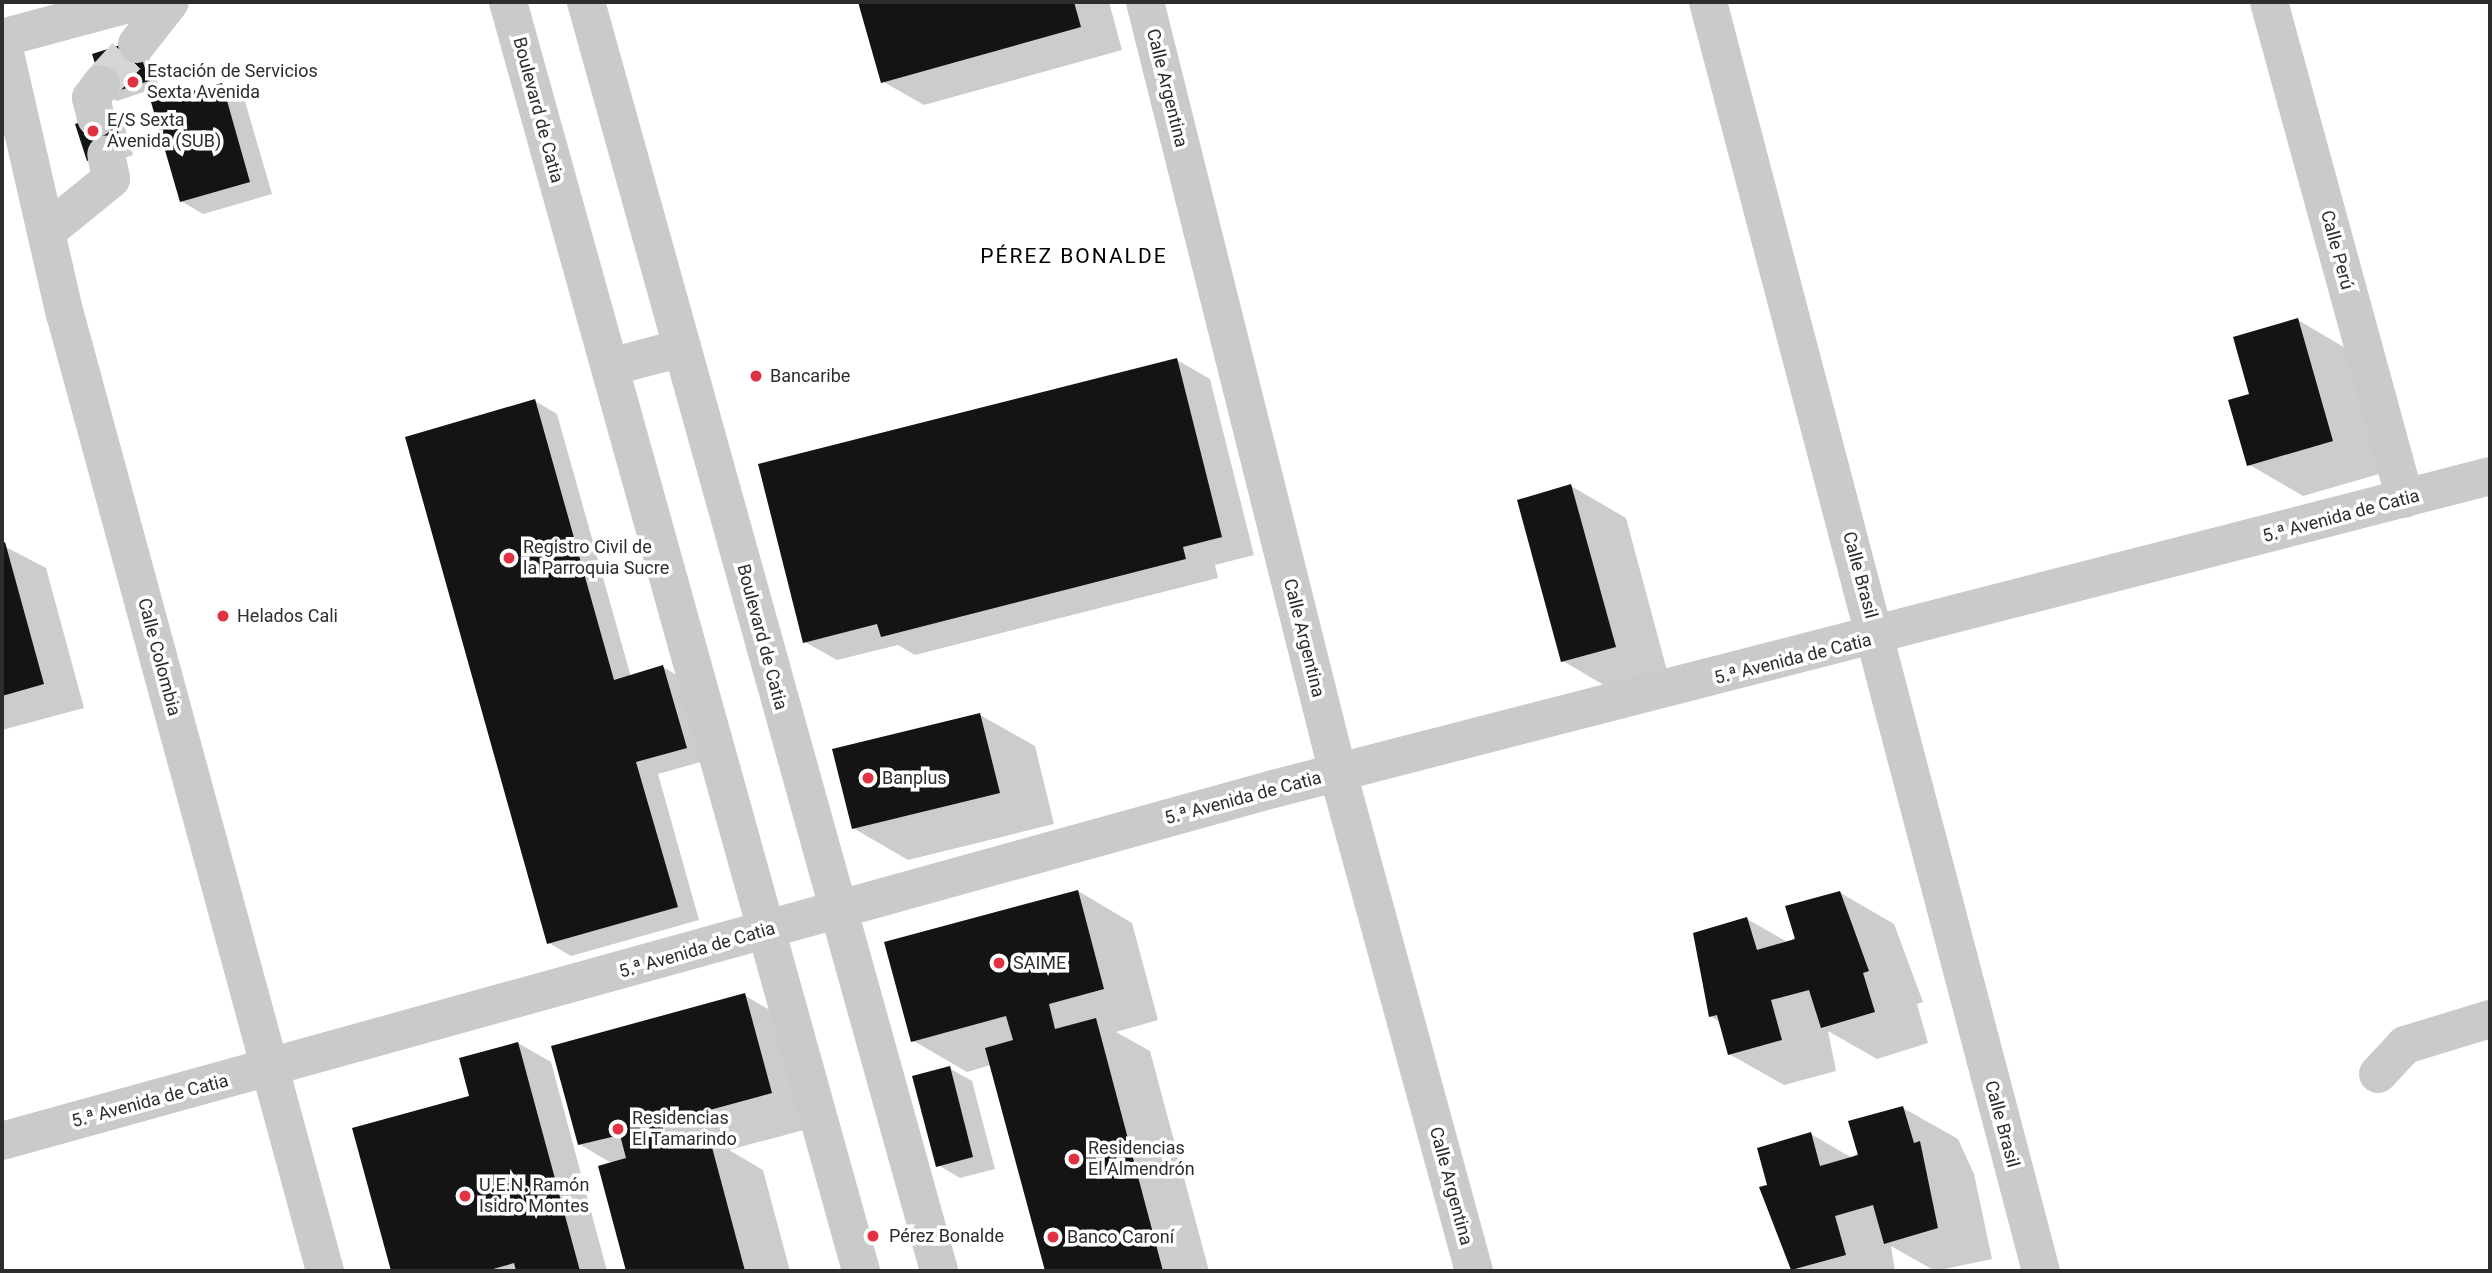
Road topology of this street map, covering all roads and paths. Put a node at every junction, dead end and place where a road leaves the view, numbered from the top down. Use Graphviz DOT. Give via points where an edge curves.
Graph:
graph roads {
  1 [pos="135,2"];
  2 [pos="170,2"];
  3 [pos="508,2"];
  4 [pos="586,2"];
  5 [pos="1145,2"];
  6 [pos="1708,2"];
  7 [pos="2269,2"];
  8 [pos="2,39"];
  9 [pos="136,44"];
  10 [pos="106,154"];
  11 [pos="46,232"];
  12 [pos="682,348"];
  13 [pos="610,367"];
  14 [pos="2490,477"];
  15 [pos="2405,499"];
  16 [pos="1876,638"];
  17 [pos="1338,773"];
  18 [pos="838,911"];
  19 [pos="766,931"];
  20 [pos="2490,1019"];
  21 [pos="273,1068"];
  22 [pos="2378,1074"];
  23 [pos="2,1141"];
  24 [pos="325,1271"];
  25 [pos="861,1271"];
  26 [pos="939,1271"];
  27 [pos="1474,1271"];
  28 [pos="2041,1271"];
  1 -- 8 [label="street"];
  2 -- 9 [label="street"];
  3 -- 13 [label="street, Boulevard de Catia"];
  4 -- 12 [label="street, Boulevard de Catia"];
  5 -- 17 [label="street, Calle Argentina"];
  6 -- 16 [label="street, Calle Brasil"];
  7 -- 15 [label="street, Calle Perú"];
  8 -- 11 [label="street, Calle Colombia"];
  10 -- 11 [label="street" via="111,179"];
  11 -- 21 [label="street, Calle Colombia"];
  12 -- 13 [label="street"];
  12 -- 18 [label="street, Boulevard de Catia"];
  13 -- 19 [label="street, Boulevard de Catia"];
  14 -- 15 [label="street, 5.ª Avenida de Catia"];
  15 -- 16 [label="street, 5.ª Avenida de Catia"];
  16 -- 17 [label="street, 5.ª Avenida de Catia"];
  16 -- 28 [label="street, Calle Brasil"];
  17 -- 18 [label="street, 5.ª Avenida de Catia"];
  17 -- 27 [label="street, Calle Argentina"];
  18 -- 19 [label="street, 5.ª Avenida de Catia"];
  18 -- 26 [label="street, Boulevard de Catia"];
  19 -- 21 [label="street, 5.ª Avenida de Catia"];
  19 -- 25 [label="street, Boulevard de Catia"];
  20 -- 22 [label="street" via="2405,1045"];
  21 -- 23 [label="street, 5.ª Avenida de Catia"];
  21 -- 24 [label="street, Calle Colombia"];
}
